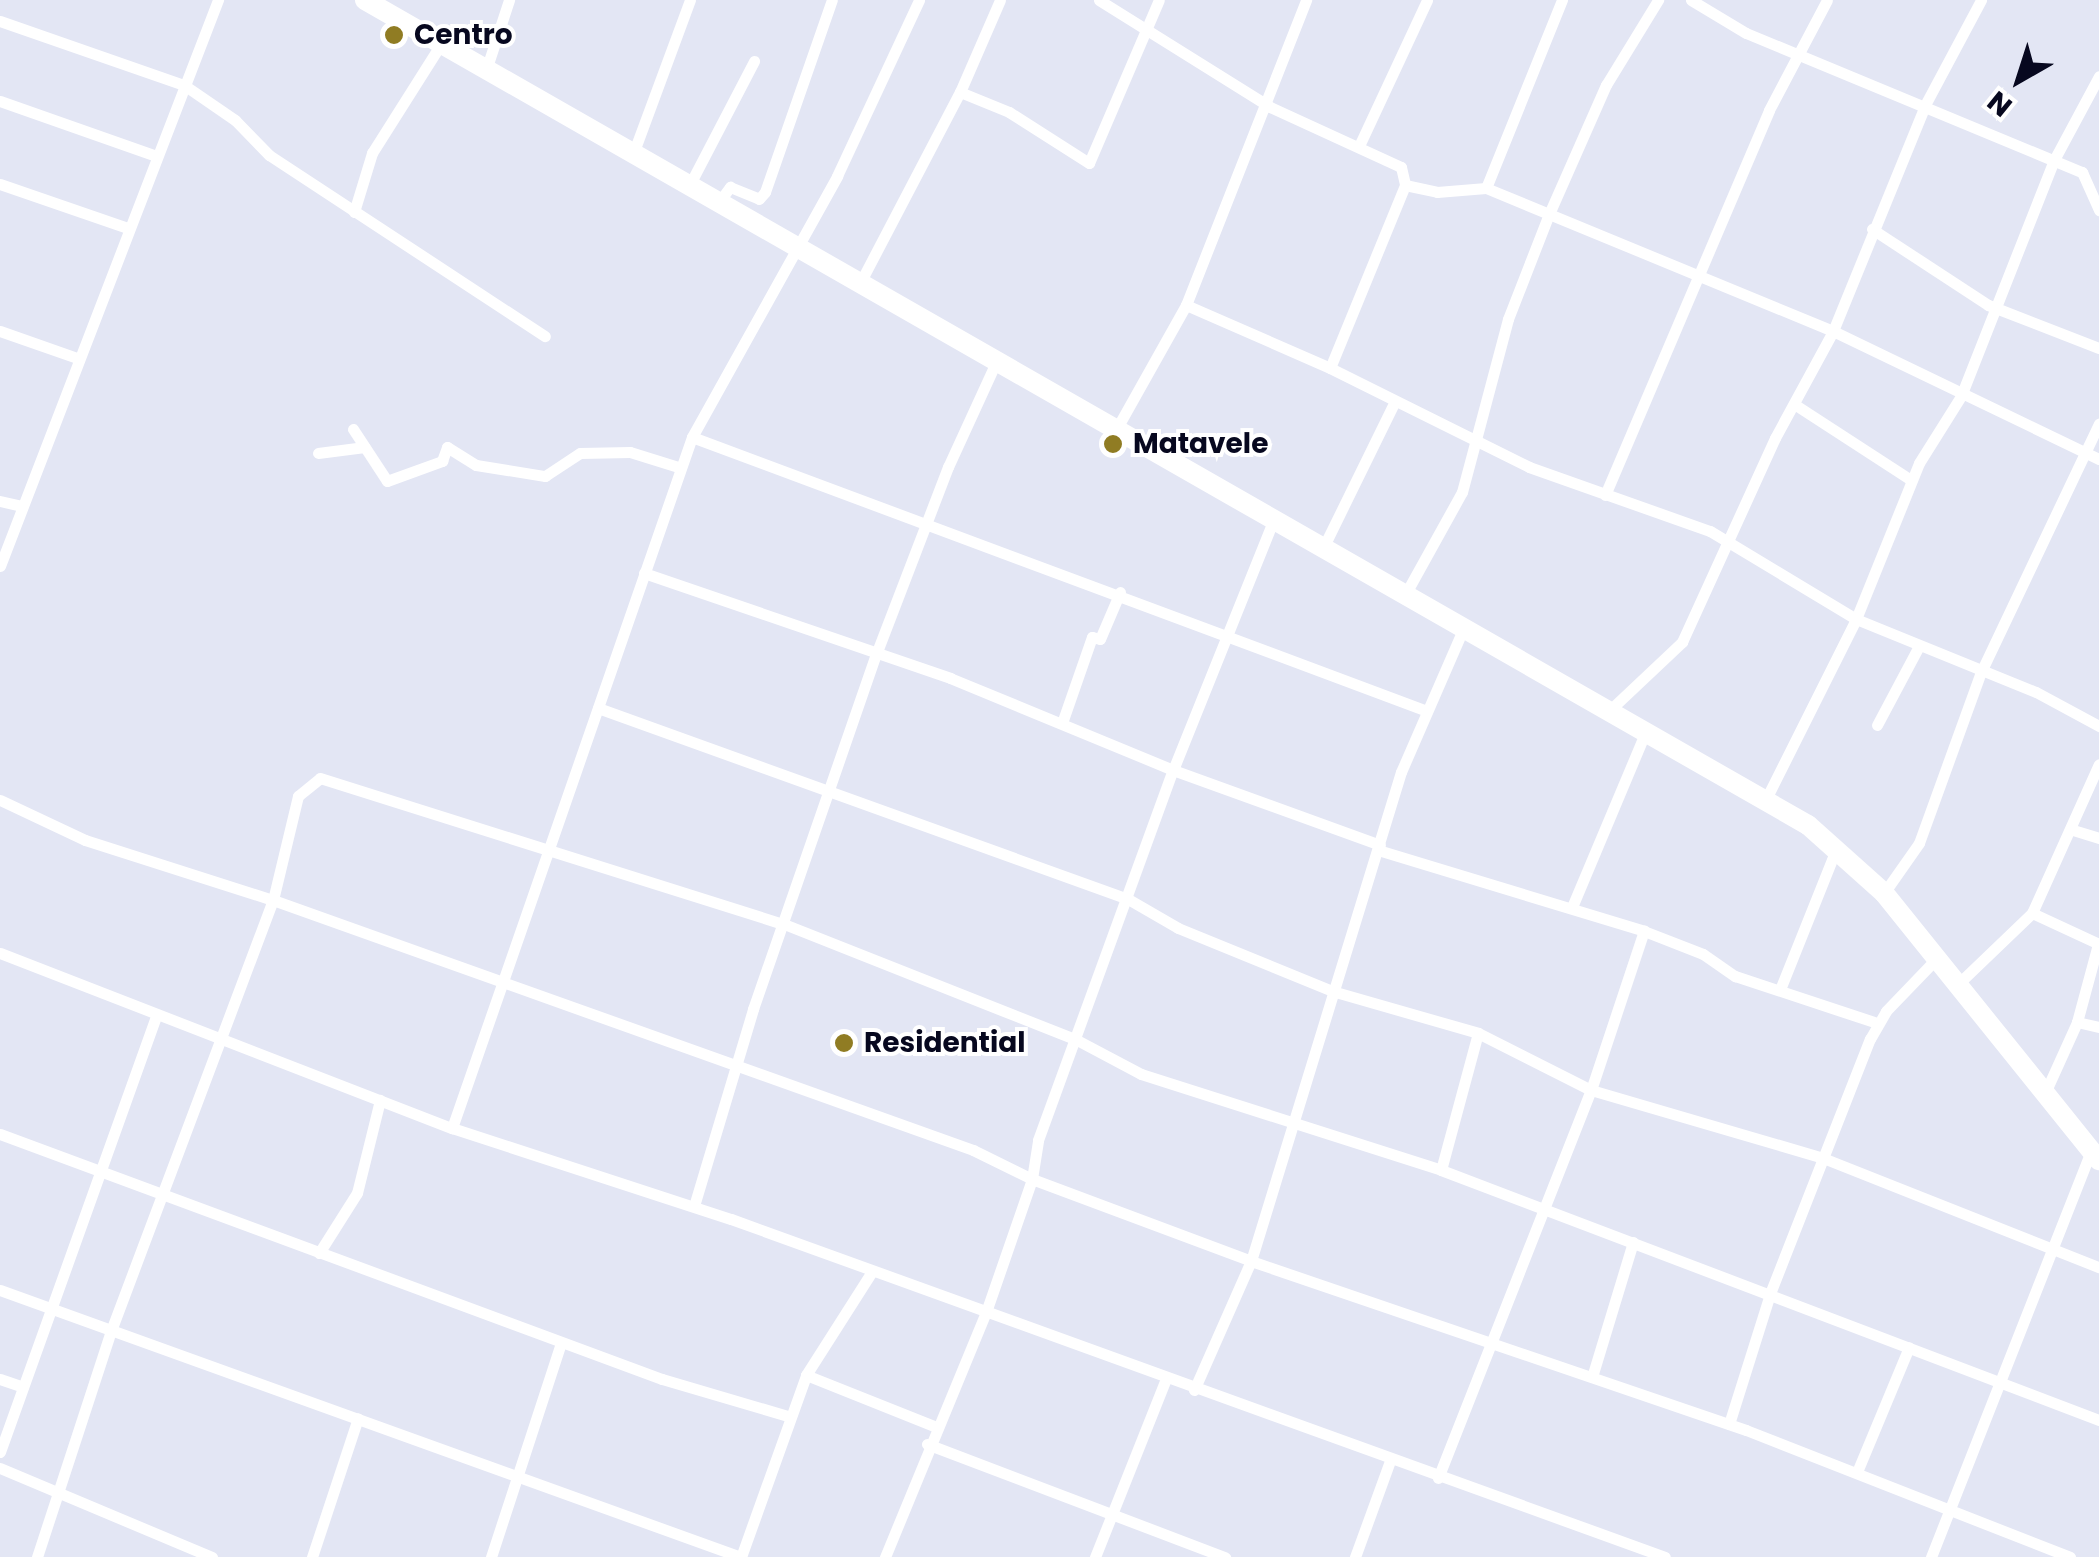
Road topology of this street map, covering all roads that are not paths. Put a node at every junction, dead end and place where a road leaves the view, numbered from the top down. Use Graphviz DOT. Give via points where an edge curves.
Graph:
graph roads {
  1 [pos="218,0"];
  2 [pos="364,0"];
  3 [pos="509,0"];
  4 [pos="690,0"];
  5 [pos="832,0"];
  6 [pos="919,0"];
  7 [pos="1000,0"];
  8 [pos="1099,0"];
  9 [pos="1159,0"];
  10 [pos="1306,0"];
  11 [pos="1427,0"];
  12 [pos="1562,0"];
  13 [pos="1658,0"];
  14 [pos="1691,0"];
  15 [pos="1827,0"];
  16 [pos="1981,0"];
  17 [pos="0,21"];
  18 [pos="1146,30"];
  19 [pos="441,44"];
  20 [pos="1796,52"];
  21 [pos="754,61"];
  22 [pos="486,70"];
  23 [pos="2099,76"];
  24 [pos="184,84"];
  25 [pos="960,92"];
  26 [pos="0,101"];
  27 [pos="1265,104"];
  28 [pos="1926,105"];
  29 [pos="1359,146"];
  30 [pos="633,154"];
  31 [pos="156,156"];
  32 [pos="2054,160"];
  33 [pos="0,184"];
  34 [pos="1406,185"];
  35 [pos="689,186"];
  36 [pos="1486,188"];
  37 [pos="720,202"];
  38 [pos="2099,210"];
  39 [pos="354,212"];
  40 [pos="1549,214"];
  41 [pos="128,228"];
  42 [pos="1872,230"];
  43 [pos="798,248"];
  44 [pos="1696,279"];
  45 [pos="860,283"];
  46 [pos="1186,305"];
  47 [pos="1996,306"];
  48 [pos="1834,330"];
  49 [pos="0,331"];
  50 [pos="544,336"];
  51 [pos="2099,348"];
  52 [pos="77,358"];
  53 [pos="997,360"];
  54 [pos="1330,368"];
  55 [pos="1961,396"];
  56 [pos="1394,403"];
  57 [pos="1794,404"];
  58 [pos="2099,424"];
  59 [pos="352,428"];
  60 [pos="1117,428"];
  61 [pos="692,438"];
  62 [pos="1474,439"];
  63 [pos="364,447"];
  64 [pos="318,453"];
  65 [pos="2085,456"];
  66 [pos="2099,459"];
  67 [pos="681,468"];
  68 [pos="1912,480"];
  69 [pos="1604,494"];
  70 [pos="0,501"];
  71 [pos="22,506"];
  72 [pos="1274,517"];
  73 [pos="925,523"];
  74 [pos="1727,539"];
  75 [pos="1324,546"];
  76 [pos="0,566"];
  77 [pos="644,574"];
  78 [pos="1120,592"];
  79 [pos="1406,593"];
  80 [pos="1856,619"];
  81 [pos="1464,627"];
  82 [pos="1230,635"];
  83 [pos="1920,646"];
  84 [pos="875,657"];
  85 [pos="1980,672"];
  86 [pos="598,708"];
  87 [pos="1612,709"];
  88 [pos="1427,711"];
  89 [pos="1062,723"];
  90 [pos="1877,725"];
  91 [pos="2099,726"];
  92 [pos="1647,730"];
  93 [pos="2099,764"];
  94 [pos="1173,770"];
  95 [pos="828,796"];
  96 [pos="1766,798"];
  97 [pos="0,800"];
  98 [pos="2072,830"];
  99 [pos="2099,838"];
  100 [pos="547,845"];
  101 [pos="1837,847"];
  102 [pos="1380,848"];
  103 [pos="1884,893"];
  104 [pos="1128,899"];
  105 [pos="273,900"];
  106 [pos="1572,906"];
  107 [pos="2032,913"];
  108 [pos="784,924"];
  109 [pos="1644,931"];
  110 [pos="2098,944"];
  111 [pos="0,953"];
  112 [pos="1936,959"];
  113 [pos="499,984"];
  114 [pos="1957,984"];
  115 [pos="1781,987"];
  116 [pos="1332,991"];
  117 [pos="156,1016"];
  118 [pos="2077,1022"];
  119 [pos="1877,1024"];
  120 [pos="2099,1027"];
  121 [pos="1478,1033"];
  122 [pos="1075,1038"];
  123 [pos="222,1040"];
  124 [pos="736,1069"];
  125 [pos="1591,1090"];
  126 [pos="2045,1092"];
  127 [pos="386,1102"];
  128 [pos="1294,1122"];
  129 [pos="452,1128"];
  130 [pos="0,1134"];
  131 [pos="2095,1155"];
  132 [pos="1823,1158"];
  133 [pos="1441,1170"];
  134 [pos="98,1174"];
  135 [pos="1032,1179"];
  136 [pos="161,1194"];
  137 [pos="694,1206"];
  138 [pos="1544,1210"];
  139 [pos="1633,1242"];
  140 [pos="2048,1248"];
  141 [pos="320,1253"];
  142 [pos="1251,1260"];
  143 [pos="2099,1268"];
  144 [pos="871,1272"];
  145 [pos="0,1290"];
  146 [pos="1771,1291"];
  147 [pos="52,1308"];
  148 [pos="986,1312"];
  149 [pos="112,1328"];
  150 [pos="561,1342"];
  151 [pos="1488,1344"];
  152 [pos="1909,1348"];
  153 [pos="806,1375"];
  154 [pos="1592,1377"];
  155 [pos="1166,1379"];
  156 [pos="0,1380"];
  157 [pos="2000,1384"];
  158 [pos="23,1387"];
  159 [pos="1194,1390"];
  160 [pos="788,1416"];
  161 [pos="358,1418"];
  162 [pos="2099,1420"];
  163 [pos="1729,1424"];
  164 [pos="934,1426"];
  165 [pos="927,1444"];
  166 [pos="0,1452"];
  167 [pos="1390,1461"];
  168 [pos="0,1468"];
  169 [pos="1857,1472"];
  170 [pos="518,1477"];
  171 [pos="1438,1478"];
  172 [pos="56,1495"];
  173 [pos="1111,1514"];
  174 [pos="1949,1514"];
  175 [pos="1641,1549"];
  176 [pos="37,1557"];
  177 [pos="210,1557"];
  178 [pos="312,1557"];
  179 [pos="490,1557"];
  180 [pos="741,1557"];
  181 [pos="884,1557"];
  182 [pos="1096,1557"];
  183 [pos="1225,1557"];
  184 [pos="1355,1557"];
  185 [pos="1628,1557"];
  186 [pos="1665,1557"];
  187 [pos="1932,1557"];
  188 [pos="2070,1557"];
  1 -- 24 [label="street"];
  2 -- 19 [label="highway"];
  3 -- 22 [label="street"];
  4 -- 30 [label="street"];
  5 -- 37 [label="street" via="766,192 759,198 730,188"];
  6 -- 43 [label="street"];
  7 -- 25 [label="street"];
  8 -- 18 [label="street"];
  9 -- 18 [label="street"];
  10 -- 27 [label="street"];
  11 -- 29 [label="street"];
  12 -- 36 [label="street"];
  13 -- 40 [label="street" via="1606,86"];
  14 -- 20 [label="street"];
  15 -- 20 [label="street"];
  16 -- 28 [label="street"];
  17 -- 24 [label="street"];
  18 -- 25 [label="street" via="1088,163 1008,112"];
  18 -- 27 [label="street"];
  19 -- 22 [label="highway"];
  19 -- 39 [label="street" via="372,153"];
  20 -- 28 [label="street"];
  20 -- 44 [label="street"];
  21 -- 35 [label="street"];
  22 -- 30 [label="highway"];
  23 -- 32 [label="street"];
  24 -- 31 [label="street"];
  24 -- 39 [label="street"];
  25 -- 45 [label="street"];
  26 -- 31 [label="street"];
  27 -- 29 [label="street"];
  27 -- 46 [label="street"];
  28 -- 32 [label="street"];
  28 -- 42 [label="street"];
  29 -- 34 [label="street" via="1401,167"];
  30 -- 35 [label="highway"];
  31 -- 41 [label="street"];
  32 -- 38 [label="street" via="2087,176"];
  32 -- 47 [label="street"];
  33 -- 41 [label="street"];
  34 -- 36 [label="street" via="1437,192"];
  34 -- 54 [label="street"];
  35 -- 37 [label="highway"];
  36 -- 40 [label="street"];
  37 -- 43 [label="highway"];
  39 -- 50 [label="street"];
  40 -- 44 [label="street"];
  40 -- 62 [label="street" via="1508,319"];
  41 -- 52 [label="street"];
  42 -- 47 [label="street"];
  42 -- 48 [label="street"];
  43 -- 45 [label="highway"];
  43 -- 61 [label="street"];
  44 -- 48 [label="street"];
  44 -- 69 [label="street"];
  45 -- 53 [label="highway"];
  46 -- 54 [label="street"];
  46 -- 60 [label="street"];
  47 -- 51 [label="street"];
  47 -- 55 [label="street"];
  48 -- 55 [label="street"];
  48 -- 57 [label="street"];
  49 -- 52 [label="street"];
  52 -- 71 [label="street"];
  53 -- 60 [label="highway"];
  53 -- 73 [label="street"];
  54 -- 56 [label="street"];
  55 -- 65 [label="street"];
  55 -- 68 [label="street"];
  56 -- 62 [label="street"];
  56 -- 75 [label="street"];
  57 -- 68 [label="street"];
  57 -- 74 [label="street"];
  58 -- 65 [label="street"];
  59 -- 63 [label="street"];
  60 -- 72 [label="highway"];
  61 -- 67 [label="street"];
  61 -- 73 [label="street"];
  62 -- 69 [label="street"];
  62 -- 79 [label="street" via="1462,492"];
  63 -- 64 [label="street"];
  63 -- 67 [label="street" via="387,481 442,461 448,447 476,465 545,476 580,453 630,452"];
  65 -- 66 [label="street"];
  65 -- 85 [label="street"];
  67 -- 77 [label="street"];
  68 -- 80 [label="street"];
  69 -- 74 [label="street"];
  70 -- 71 [label="street"];
  71 -- 76 [label="street"];
  72 -- 75 [label="highway"];
  72 -- 82 [label="street"];
  73 -- 78 [label="street"];
  73 -- 84 [label="street"];
  74 -- 80 [label="street"];
  74 -- 87 [label="street" via="1675,653"];
  75 -- 79 [label="highway"];
  77 -- 84 [label="street"];
  77 -- 86 [label="street"];
  78 -- 82 [label="street"];
  78 -- 89 [label="street" via="1100,639 1092,637"];
  79 -- 81 [label="highway"];
  80 -- 83 [label="street"];
  80 -- 96 [label="street"];
  81 -- 87 [label="highway"];
  81 -- 88 [label="street"];
  82 -- 88 [label="street"];
  82 -- 94 [label="street"];
  83 -- 85 [label="street"];
  83 -- 90 [label="street"];
  84 -- 89 [label="street" via="950,678"];
  84 -- 95 [label="street"];
  85 -- 91 [label="street"];
  85 -- 103 [label="street" via="1919,843"];
  86 -- 95 [label="street"];
  86 -- 100 [label="street"];
  87 -- 92 [label="highway"];
  88 -- 102 [label="street"];
  89 -- 94 [label="street"];
  92 -- 96 [label="highway"];
  92 -- 106 [label="street"];
  93 -- 98 [label="street"];
  94 -- 102 [label="street"];
  94 -- 104 [label="street"];
  95 -- 104 [label="street"];
  95 -- 108 [label="street"];
  96 -- 101 [label="highway"];
  97 -- 105 [label="street" via="85,840"];
  98 -- 99 [label="street"];
  98 -- 107 [label="street"];
  100 -- 105 [label="street" via="320,778 298,796"];
  100 -- 108 [label="street"];
  100 -- 113 [label="street"];
  101 -- 103 [label="highway"];
  101 -- 115 [label="street"];
  102 -- 106 [label="street"];
  102 -- 116 [label="street"];
  103 -- 112 [label="highway"];
  104 -- 116 [label="street" via="1178,928"];
  104 -- 122 [label="street"];
  105 -- 113 [label="street"];
  105 -- 123 [label="street"];
  106 -- 109 [label="street"];
  107 -- 110 [label="street"];
  107 -- 114 [label="street"];
  108 -- 122 [label="street"];
  108 -- 124 [label="street"];
  109 -- 115 [label="street" via="1702,954 1735,976"];
  109 -- 125 [label="street"];
  110 -- 118 [label="street"];
  111 -- 117 [label="street"];
  112 -- 114 [label="highway"];
  112 -- 119 [label="street"];
  113 -- 124 [label="street"];
  113 -- 129 [label="street"];
  114 -- 126 [label="highway"];
  115 -- 119 [label="street"];
  116 -- 121 [label="street"];
  116 -- 128 [label="street"];
  117 -- 123 [label="street"];
  117 -- 134 [label="street"];
  118 -- 120 [label="street"];
  118 -- 126 [label="street"];
  119 -- 132 [label="street"];
  121 -- 125 [label="street"];
  121 -- 133 [label="street"];
  122 -- 128 [label="street" via="1141,1074"];
  122 -- 135 [label="street" via="1038,1140"];
  123 -- 127 [label="street"];
  123 -- 136 [label="street"];
  124 -- 135 [label="street" via="973,1150"];
  124 -- 137 [label="street"];
  125 -- 132 [label="street"];
  125 -- 138 [label="street"];
  126 -- 131 [label="highway"];
  127 -- 129 [label="street"];
  127 -- 141 [label="street" via="376,1116 357,1192"];
  128 -- 133 [label="street"];
  128 -- 142 [label="street"];
  129 -- 137 [label="street"];
  130 -- 134 [label="street"];
  131 -- 140 [label="street"];
  132 -- 140 [label="street"];
  132 -- 146 [label="street"];
  133 -- 138 [label="street"];
  134 -- 136 [label="street"];
  134 -- 147 [label="street"];
  135 -- 142 [label="street"];
  135 -- 148 [label="street"];
  136 -- 141 [label="street"];
  136 -- 149 [label="street"];
  137 -- 144 [label="street"];
  138 -- 139 [label="street"];
  138 -- 151 [label="street"];
  139 -- 146 [label="street"];
  139 -- 154 [label="street"];
  140 -- 143 [label="street"];
  140 -- 157 [label="street"];
  141 -- 150 [label="street"];
  142 -- 151 [label="street"];
  142 -- 159 [label="street"];
  144 -- 148 [label="street"];
  144 -- 153 [label="street"];
  145 -- 147 [label="street"];
  146 -- 152 [label="street"];
  146 -- 163 [label="street"];
  147 -- 149 [label="street"];
  147 -- 158 [label="street"];
  148 -- 155 [label="street"];
  148 -- 164 [label="street"];
  149 -- 161 [label="street"];
  149 -- 172 [label="street"];
  150 -- 160 [label="street"];
  150 -- 170 [label="street"];
  151 -- 154 [label="street"];
  151 -- 171 [label="street"];
  152 -- 157 [label="street"];
  152 -- 169 [label="street"];
  153 -- 160 [label="street"];
  153 -- 164 [label="street"];
  154 -- 163 [label="street"];
  155 -- 159 [label="street"];
  155 -- 173 [label="street"];
  156 -- 158 [label="street"];
  157 -- 162 [label="street"];
  157 -- 174 [label="street"];
  158 -- 166 [label="street"];
  159 -- 167 [label="street"];
  160 -- 180 [label="street"];
  161 -- 170 [label="street"];
  161 -- 178 [label="street"];
  163 -- 169 [label="street"];
  164 -- 165 [label="street"];
  165 -- 173 [label="street"];
  165 -- 181 [label="street"];
  167 -- 171 [label="street"];
  167 -- 184 [label="street"];
  168 -- 172 [label="street"];
  169 -- 174 [label="street"];
  170 -- 179 [label="street"];
  170 -- 180 [label="street"];
  171 -- 175 [label="street"];
  172 -- 176 [label="street"];
  172 -- 177 [label="street"];
  173 -- 182 [label="street"];
  173 -- 183 [label="street"];
  174 -- 187 [label="street"];
  174 -- 188 [label="street"];
  175 -- 185 [label="street"];
  175 -- 186 [label="street"];
}
